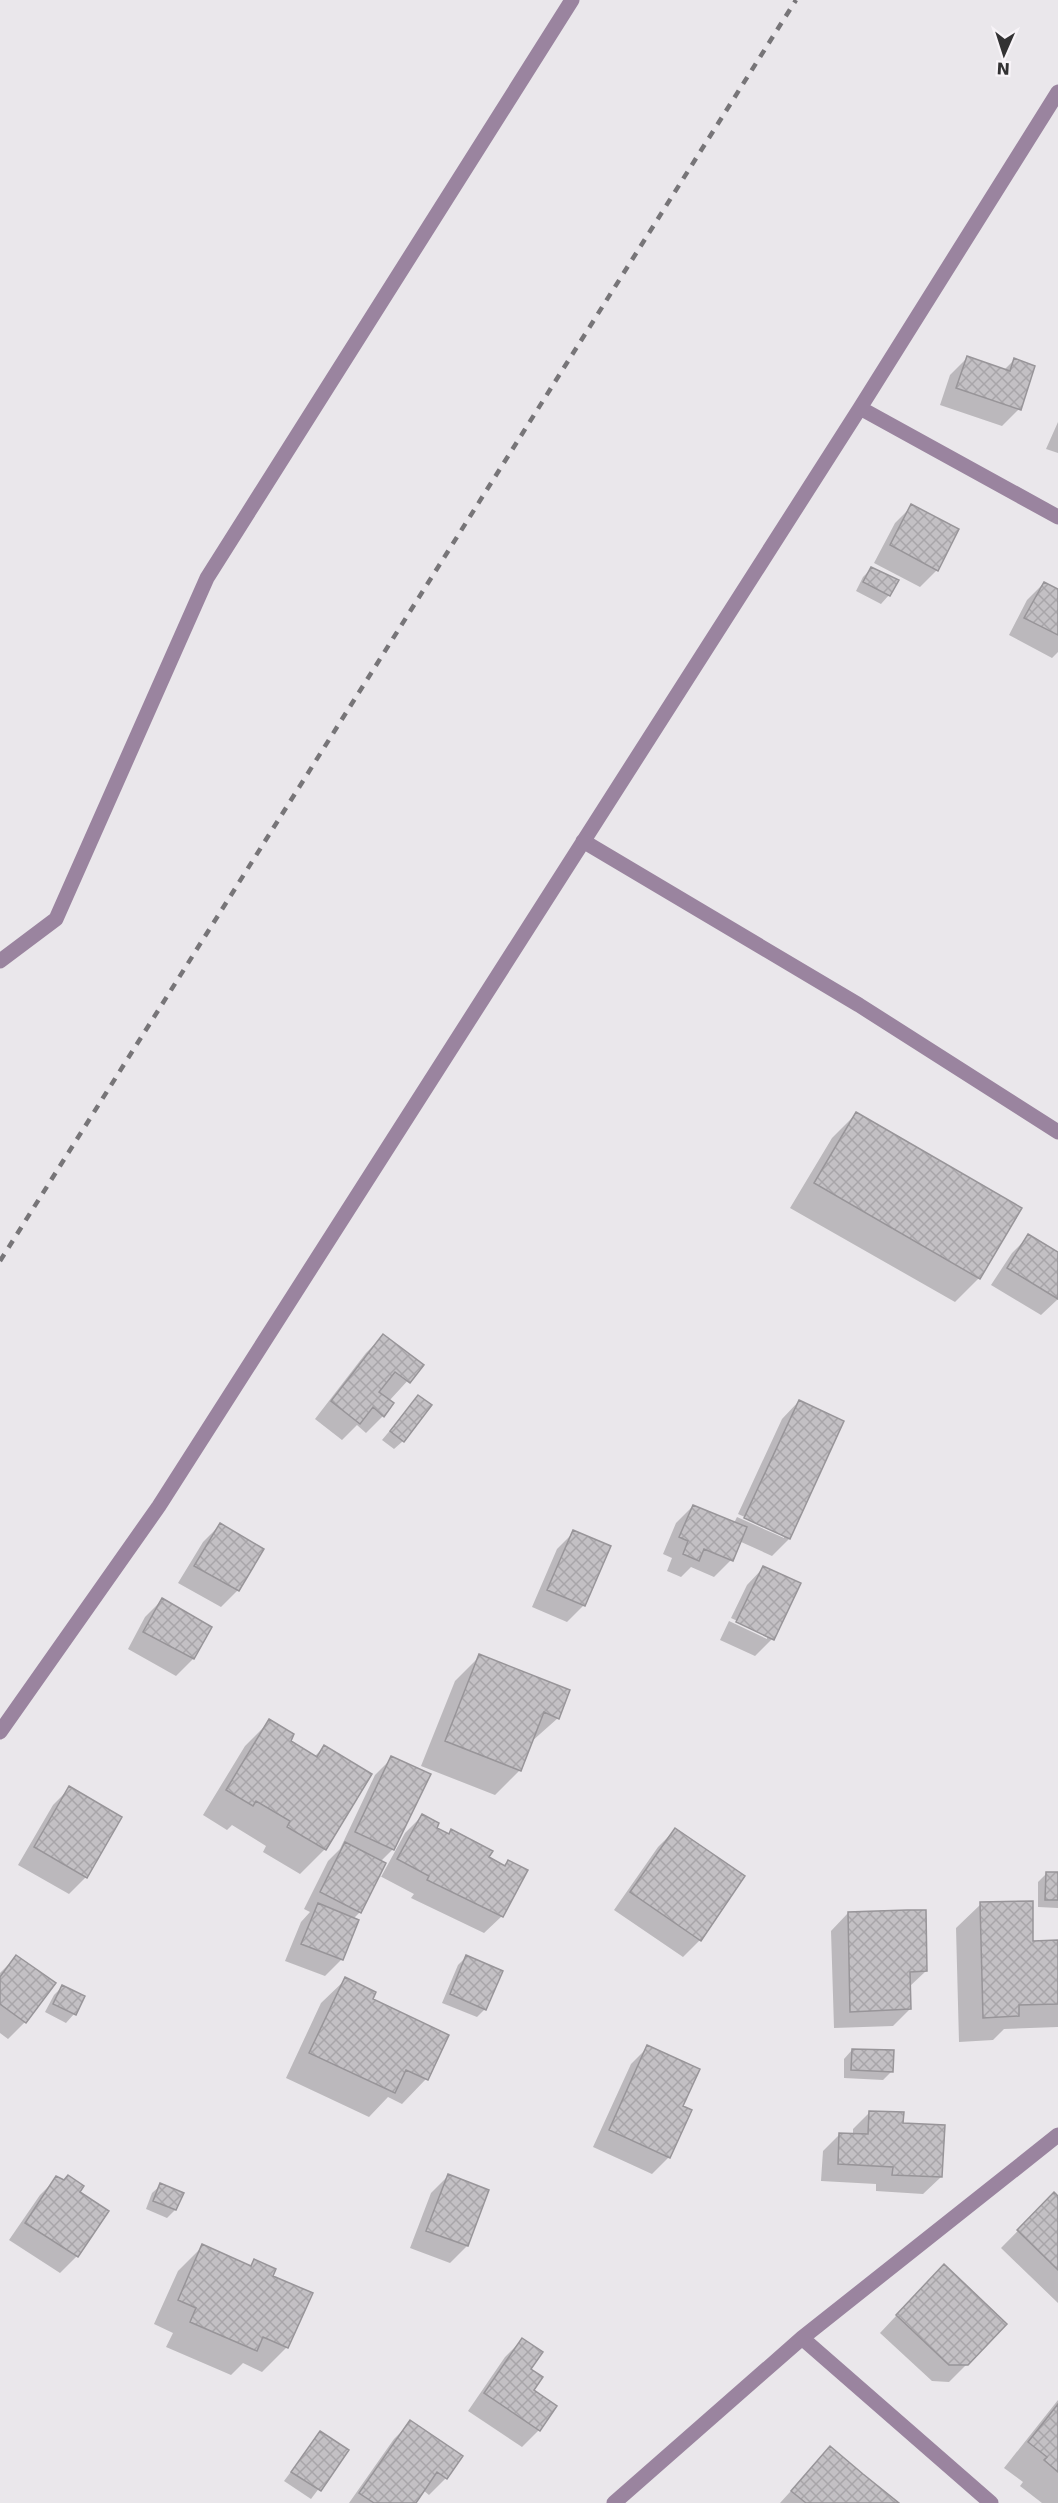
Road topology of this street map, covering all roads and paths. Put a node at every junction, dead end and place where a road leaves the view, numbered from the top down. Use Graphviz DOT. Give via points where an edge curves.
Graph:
graph roads {
  1 [pos="572,0"];
  2 [pos="1058,92"];
  3 [pos="860,408"];
  4 [pos="1058,518"];
  5 [pos="583,841"];
  6 [pos="0,961"];
  7 [pos="1058,1132"];
  8 [pos="0,1732"];
  9 [pos="1058,2135"];
  10 [pos="802,2338"];
  11 [pos="615,2503"];
  12 [pos="991,2503"];
  1 -- 6 [label="street" via="207,578 56,919"];
  2 -- 3 [label="street"];
  3 -- 4 [label="street"];
  3 -- 5 [label="street"];
  5 -- 7 [label="street" via="859,1005"];
  5 -- 8 [label="street" via="159,1506"];
  9 -- 10 [label="street"];
  10 -- 11 [label="street"];
  10 -- 12 [label="street"];
}
